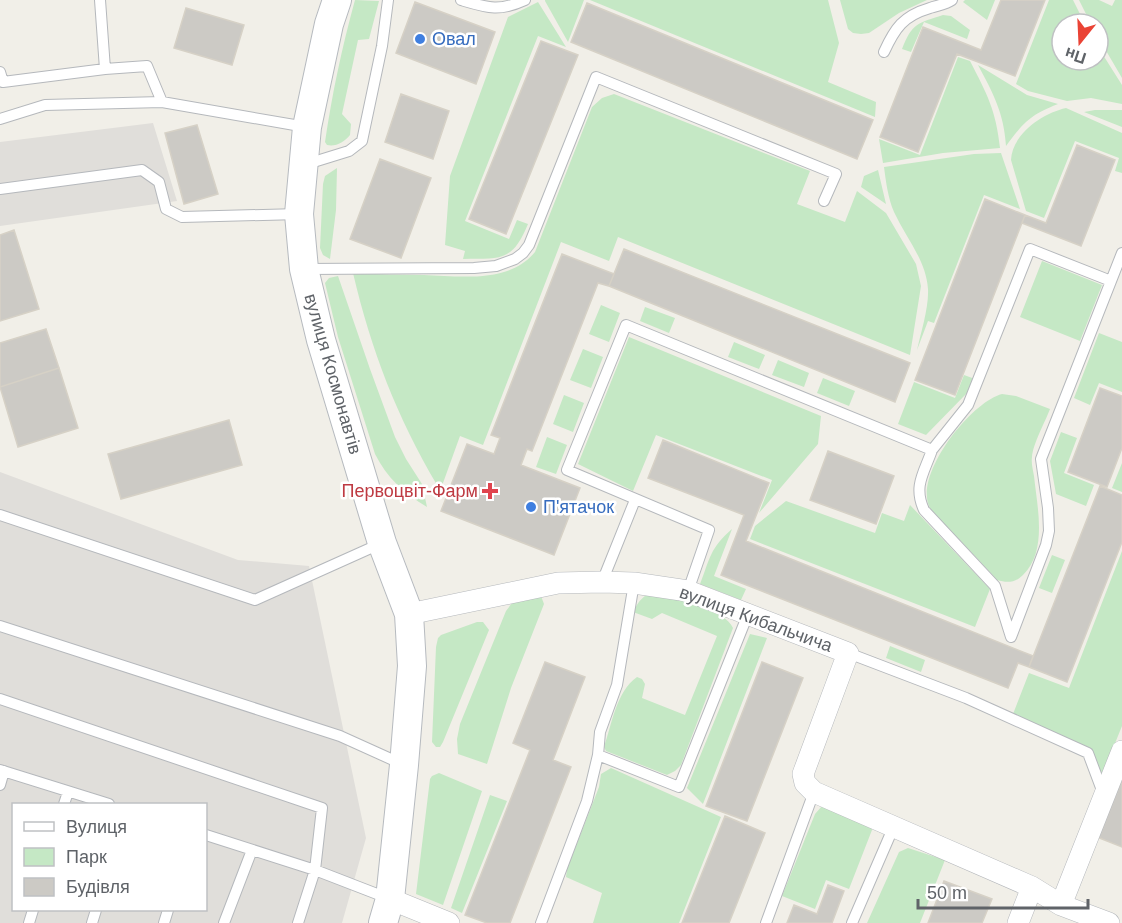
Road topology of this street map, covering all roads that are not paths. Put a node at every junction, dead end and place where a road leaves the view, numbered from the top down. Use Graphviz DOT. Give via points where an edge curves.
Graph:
graph roads {
  1 [pos="100,0"];
  2 [pos="337,0"];
  3 [pos="388,0"];
  4 [pos="461,0"];
  5 [pos="525,0"];
  6 [pos="952,0"];
  7 [pos="884,52"];
  8 [pos="105,69"];
  9 [pos="0,72"];
  10 [pos="162,102"];
  11 [pos="0,118"];
  12 [pos="307,127"];
  13 [pos="303,165"];
  14 [pos="0,189"];
  15 [pos="824,201"];
  16 [pos="299,214"];
  17 [pos="1122,253"];
  18 [pos="304,269"];
  19 [pos="1111,281"];
  20 [pos="932,450"];
  21 [pos="635,500"];
  22 [pos="0,515"];
  23 [pos="382,543"];
  24 [pos="602,582"];
  25 [pos="634,583"];
  26 [pos="688,591"];
  27 [pos="409,614"];
  28 [pos="748,614"];
  29 [pos="0,626"];
  30 [pos="848,653"];
  31 [pos="0,699"];
  32 [pos="1122,752"];
  33 [pos="598,755"];
  34 [pos="404,765"];
  35 [pos="2,771"];
  36 [pos="0,785"];
  37 [pos="68,792"];
  38 [pos="814,792"];
  39 [pos="1104,795"];
  40 [pos="64,803"];
  41 [pos="105,803"];
  42 [pos="894,826"];
  43 [pos="207,835"];
  44 [pos="252,850"];
  45 [pos="315,870"];
  46 [pos="1032,886"];
  47 [pos="1061,905"];
  48 [pos="386,911"];
  49 [pos="224,923"];
  50 [pos="298,923"];
  51 [pos="449,923"];
  52 [pos="540,923"];
  53 [pos="766,923"];
  54 [pos="852,923"];
  55 [pos="1018,923"];
  56 [pos="1109,923"];
  1 -- 8 [label="lane"];
  2 -- 12 [label="street, вулиця Космонавтів"];
  3 -- 13 [label="lane" via="362,141 349,151"];
  4 -- 5 [label="lane" via="490,9 503,9"];
  6 -- 7 [label="lane" via="908,17 895,28"];
  8 -- 9 [label="lane" via="3,82"];
  8 -- 10 [label="lane" via="147,66"];
  10 -- 11 [label="lane" via="45,105"];
  10 -- 12 [label="lane"];
  12 -- 13 [label="street, вулиця Космонавтів"];
  13 -- 16 [label="street, вулиця Космонавтів"];
  14 -- 16 [label="lane" via="142,170 159,182 166,208 182,217"];
  15 -- 18 [label="lane" via="836,174 596,77 523,253 507,263 474,268"];
  16 -- 18 [label="street, вулиця Космонавтів"];
  17 -- 19 [label="lane"];
  18 -- 23 [label="street, вулиця Космонавтів" via="321,340"];
  19 -- 20 [label="lane" via="1030,249 968,405"];
  19 -- 20 [label="lane" via="1041,459 1049,531 1011,637 995,586 919,501 917,492"];
  20 -- 21 [label="lane" via="626,325 567,470"];
  21 -- 24 [label="lane"];
  21 -- 26 [label="lane" via="709,530"];
  22 -- 23 [label="lane" via="255,600"];
  23 -- 27 [label="street, вулиця Космонавтів"];
  24 -- 25 [label="street, вулиця Кибальчича"];
  24 -- 27 [label="street, вулиця Кибальчича" via="558,583"];
  25 -- 26 [label="street, вулиця Кибальчича"];
  25 -- 33 [label="lane" via="616,685 600,732"];
  26 -- 28 [label="street, вулиця Кибальчича"];
  27 -- 34 [label="street, вулиця Космонавтів" via="412,666"];
  28 -- 30 [label="street, вулиця Кибальчича"];
  28 -- 33 [label="lane" via="679,787"];
  29 -- 34 [label="lane" via="340,736"];
  30 -- 38 [label="street, вулиця Кибальчича" via="803,774"];
  30 -- 39 [label="lane" via="966,698 1088,753"];
  31 -- 45 [label="lane" via="322,808"];
  32 -- 39 [label="street"];
  33 -- 52 [label="lane" via="587,801"];
  34 -- 48 [label="street, вулиця Космонавтів"];
  35 -- 36 [label="lane"];
  35 -- 37 [label="lane"];
  37 -- 40 [label="lane"];
  37 -- 41 [label="lane"];
  38 -- 42 [label="street"];
  38 -- 53 [label="lane"];
  39 -- 47 [label="street"];
  42 -- 46 [label="street"];
  42 -- 54 [label="lane"];
  43 -- 44 [label="lane"];
  44 -- 45 [label="lane"];
  44 -- 49 [label="lane"];
  45 -- 48 [label="lane"];
  45 -- 50 [label="lane"];
  46 -- 47 [label="street"];
  46 -- 55 [label="street"];
  47 -- 56 [label="street"];
  48 -- 51 [label="street"];
}
